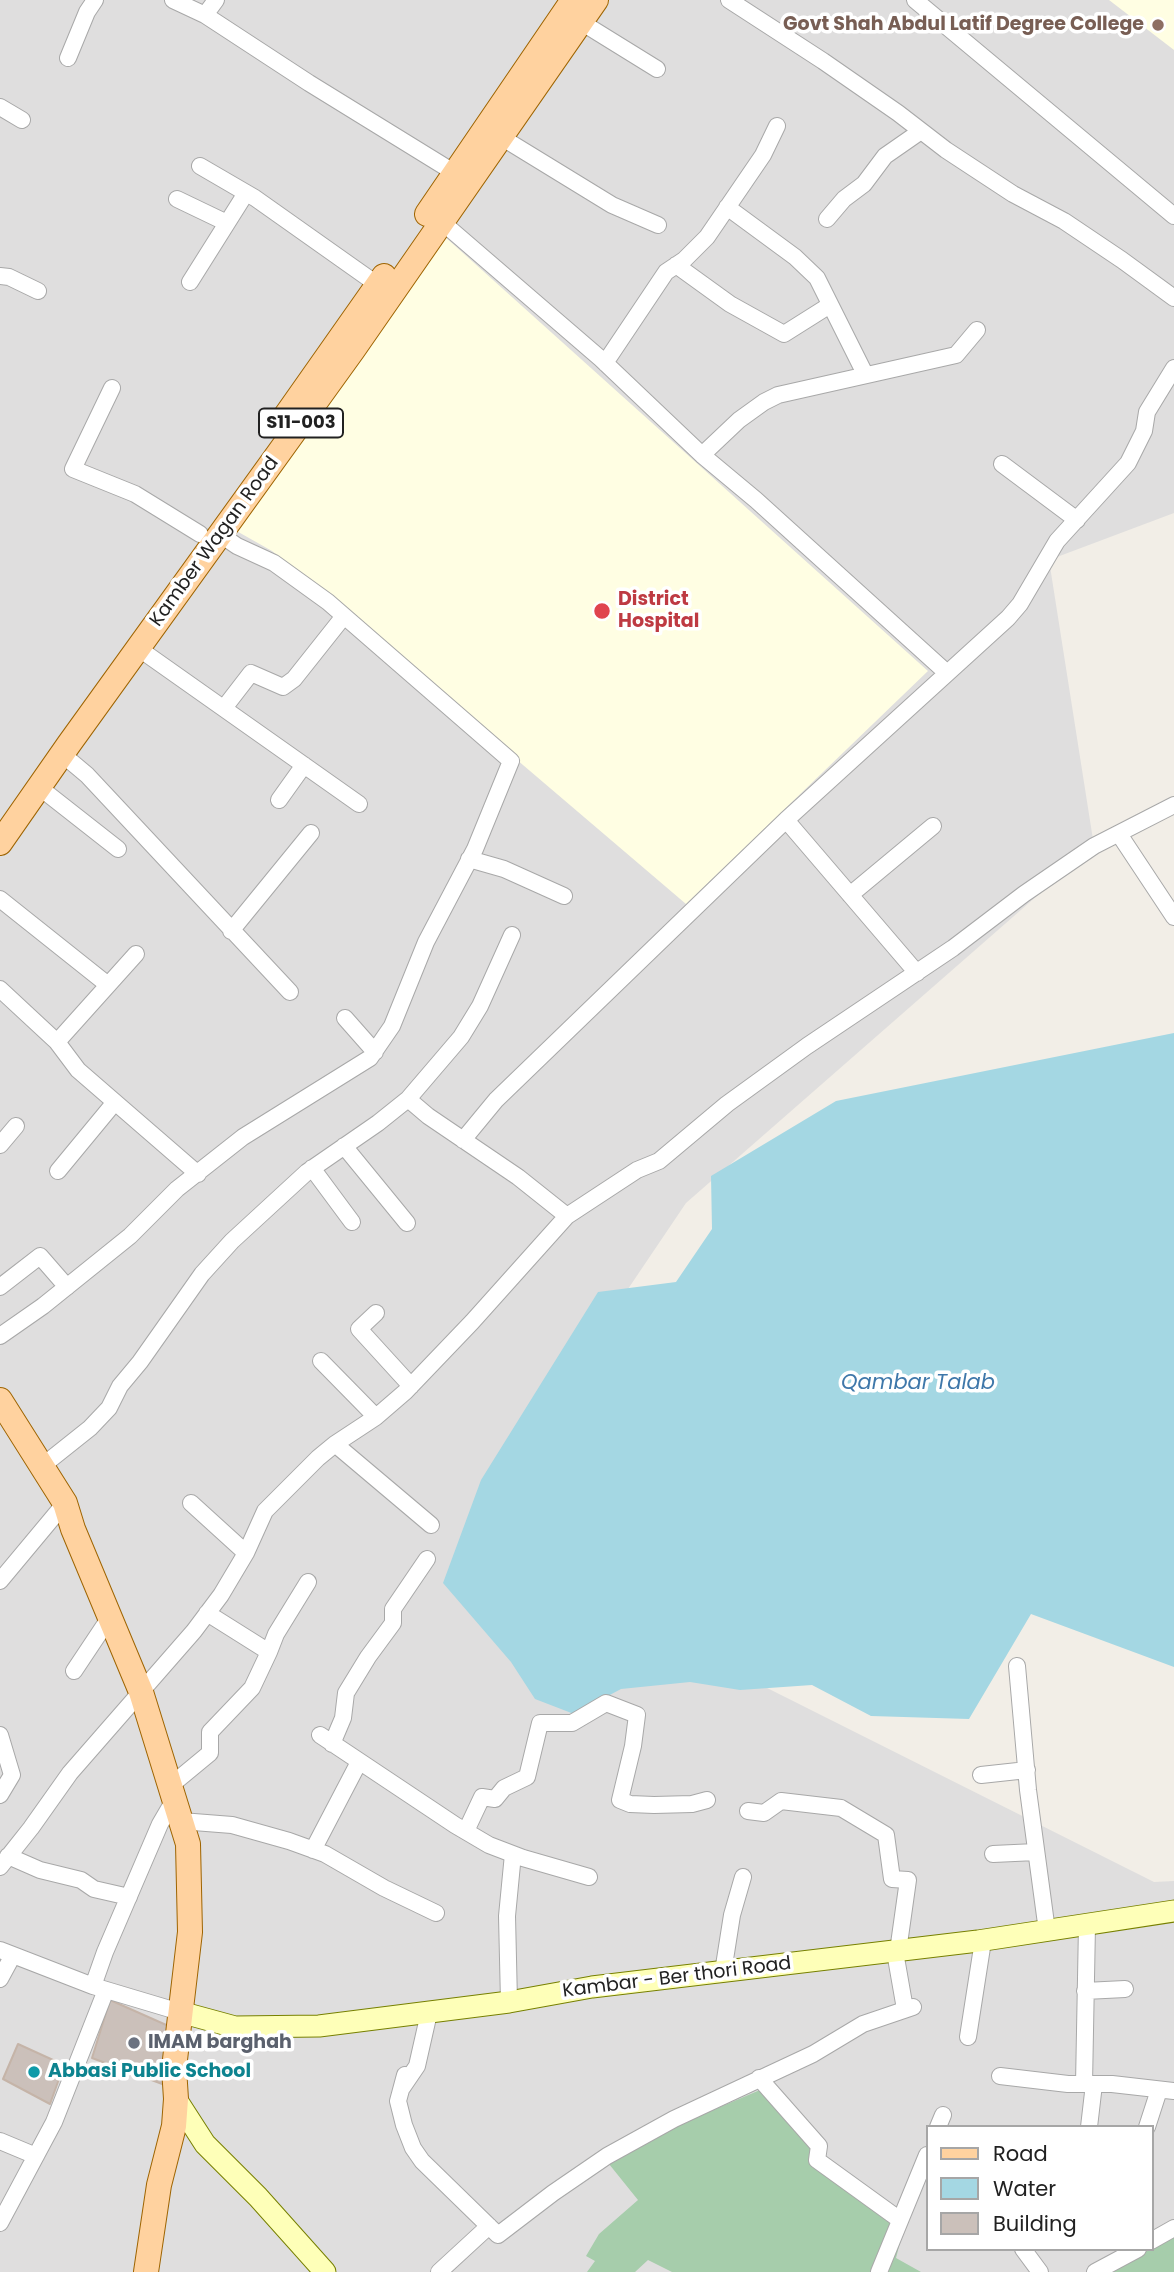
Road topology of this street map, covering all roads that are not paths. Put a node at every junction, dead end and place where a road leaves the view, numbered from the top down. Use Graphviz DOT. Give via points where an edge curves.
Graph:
graph roads {
  1 [pos="95,0"];
  2 [pos="173,0"];
  3 [pos="216,0"];
  4 [pos="596,0"];
  5 [pos="729,0"];
  6 [pos="915,0"];
  7 [pos="577,11"];
  8 [pos="205,15"];
  9 [pos="68,58"];
  10 [pos="657,69"];
  11 [pos="0,107"];
  12 [pos="22,120"];
  13 [pos="777,126"];
  14 [pos="921,131"];
  15 [pos="501,137"];
  16 [pos="200,166"];
  17 [pos="455,173"];
  18 [pos="246,193"];
  19 [pos="177,199"];
  20 [pos="727,207"];
  21 [pos="1174,216"];
  22 [pos="827,219"];
  23 [pos="442,222"];
  24 [pos="227,223"];
  25 [pos="658,225"];
  26 [pos="676,265"];
  27 [pos="0,276"];
  28 [pos="190,282"];
  29 [pos="378,285"];
  30 [pos="38,291"];
  31 [pos="1174,298"];
  32 [pos="830,305"];
  33 [pos="977,330"];
  34 [pos="605,363"];
  35 [pos="1174,368"];
  36 [pos="865,374"];
  37 [pos="112,388"];
  38 [pos="702,455"];
  39 [pos="1002,464"];
  40 [pos="1077,520"];
  41 [pos="211,535"];
  42 [pos="344,616"];
  43 [pos="138,648"];
  44 [pos="947,673"];
  45 [pos="224,708"];
  46 [pos="62,754"];
  47 [pos="304,765"];
  48 [pos="39,788"];
  49 [pos="279,800"];
  50 [pos="359,804"];
  51 [pos="1174,805"];
  52 [pos="0,813"];
  53 [pos="786,820"];
  54 [pos="933,825"];
  55 [pos="312,833"];
  56 [pos="1119,834"];
  57 [pos="0,842"];
  58 [pos="118,849"];
  59 [pos="469,859"];
  60 [pos="850,895"];
  61 [pos="565,896"];
  62 [pos="0,898"];
  63 [pos="1174,917"];
  64 [pos="231,931"];
  65 [pos="512,935"];
  66 [pos="136,954"];
  67 [pos="917,972"];
  68 [pos="108,985"];
  69 [pos="0,989"];
  70 [pos="290,992"];
  71 [pos="345,1018"];
  72 [pos="57,1042"];
  73 [pos="374,1052"];
  74 [pos="408,1099"];
  75 [pos="116,1102"];
  76 [pos="16,1126"];
  77 [pos="463,1140"];
  78 [pos="0,1145"];
  79 [pos="344,1146"];
  80 [pos="312,1168"];
  81 [pos="58,1171"];
  82 [pos="198,1174"];
  83 [pos="567,1216"];
  84 [pos="352,1222"];
  85 [pos="407,1223"];
  86 [pos="0,1287"];
  87 [pos="67,1287"];
  88 [pos="376,1313"];
  89 [pos="0,1336"];
  90 [pos="321,1361"];
  91 [pos="411,1386"];
  92 [pos="0,1400"];
  93 [pos="376,1417"];
  94 [pos="335,1444"];
  95 [pos="41,1467"];
  96 [pos="65,1503"];
  97 [pos="191,1503"];
  98 [pos="431,1525"];
  99 [pos="246,1553"];
  100 [pos="427,1559"];
  101 [pos="0,1581"];
  102 [pos="308,1582"];
  103 [pos="207,1613"];
  104 [pos="110,1617"];
  105 [pos="270,1652"];
  106 [pos="1017,1666"];
  107 [pos="74,1671"];
  108 [pos="141,1692"];
  109 [pos="0,1735"];
  110 [pos="359,1762"];
  111 [pos="1027,1770"];
  112 [pos="981,1775"];
  113 [pos="0,1795"];
  114 [pos="707,1800"];
  115 [pos="175,1802"];
  116 [pos="748,1811"];
  117 [pos="466,1831"];
  118 [pos="313,1850"];
  119 [pos="1036,1852"];
  120 [pos="513,1854"];
  121 [pos="993,1854"];
  122 [pos="4,1861"];
  123 [pos="589,1877"];
  124 [pos="743,1877"];
  125 [pos="129,1897"];
  126 [pos="1174,1911"];
  127 [pos="436,1913"];
  128 [pos="1087,1925"];
  129 [pos="1047,1931"];
  130 [pos="983,1941"];
  131 [pos="896,1951"];
  132 [pos="6,1953"];
  133 [pos="723,1972"];
  134 [pos="0,1979"];
  135 [pos="100,1988"];
  136 [pos="1125,1989"];
  137 [pos="1085,1991"];
  138 [pos="509,2002"];
  139 [pos="180,2012"];
  140 [pos="429,2012"];
  141 [pos="968,2037"];
  142 [pos="1000,2076"];
  143 [pos="759,2078"];
  144 [pos="1089,2084"];
  145 [pos="1167,2090"];
  146 [pos="176,2099"];
  147 [pos="1089,2125"];
  148 [pos="1148,2125"];
  149 [pos="0,2141"];
  150 [pos="36,2156"];
  151 [pos="926,2161"];
  152 [pos="921,2189"];
  153 [pos="900,2220"];
  154 [pos="0,2223"];
  155 [pos="489,2226"];
  156 [pos="1174,2228"];
  157 [pos="1153,2240"];
  158 [pos="1024,2251"];
  159 [pos="1134,2251"];
  160 [pos="146,2272"];
  161 [pos="325,2272"];
  162 [pos="439,2272"];
  163 [pos="879,2272"];
  164 [pos="1040,2272"];
  165 [pos="1094,2272"];
  1 -- 9 [label="street"];
  2 -- 8 [label="street"];
  3 -- 8 [label="street"];
  4 -- 7 [label="main road, Kamber Wagan Road / S11-003"];
  5 -- 14 [label="street"];
  6 -- 21 [label="street"];
  7 -- 10 [label="street"];
  7 -- 15 [label="main road, Kamber Wagan Road / S11-003"];
  7 -- 17 [label="main road, Kamber Wagan Road / S11-003"];
  8 -- 17 [label="street"];
  11 -- 12 [label="street"];
  13 -- 20 [label="street"];
  14 -- 22 [label="street" via="886,156"];
  14 -- 31 [label="street" via="1013,194 1064,221"];
  15 -- 23 [label="main road, Kamber Wagan Road / S11-003"];
  15 -- 25 [label="street" via="612,205"];
  16 -- 18 [label="street"];
  17 -- 29 [label="main road, Kamber Wagan Road / S11-003"];
  18 -- 24 [label="street"];
  18 -- 29 [label="street"];
  19 -- 24 [label="street"];
  20 -- 26 [label="street" via="707,237"];
  20 -- 32 [label="street" via="795,257 817,278"];
  23 -- 34 [label="street"];
  23 -- 41 [label="main road, Kamber Wagan Road / S11-003"];
  24 -- 28 [label="street"];
  26 -- 32 [label="street" via="730,304 784,334"];
  26 -- 34 [label="street" via="666,272"];
  27 -- 30 [label="street"];
  29 -- 41 [label="main road, Kamber Wagan Road / S11-003"];
  32 -- 36 [label="street"];
  33 -- 36 [label="street" via="956,355"];
  34 -- 38 [label="street"];
  35 -- 40 [label="street" via="1147,412 1144,431 1128,463"];
  36 -- 38 [label="street" via="778,394 739,420"];
  37 -- 41 [label="street" via="73,469 135,494"];
  38 -- 44 [label="street"];
  39 -- 40 [label="street"];
  40 -- 44 [label="street" via="1057,541 1020,604"];
  41 -- 42 [label="street" via="274,563"];
  41 -- 43 [label="main road, Kamber Wagan Road / S11-003"];
  41 -- 52 [label="main road, Kamber Wagan Road / S11-003"];
  42 -- 45 [label="street" via="294,679 283,687 251,673"];
  42 -- 59 [label="street" via="511,761"];
  43 -- 45 [label="street"];
  43 -- 46 [label="main road, Kamber Wagan Road / S11-003"];
  44 -- 53 [label="street"];
  45 -- 47 [label="street"];
  46 -- 48 [label="main road, Kamber Wagan Road / S11-003"];
  46 -- 64 [label="street" via="87,775"];
  47 -- 49 [label="street"];
  47 -- 50 [label="street"];
  48 -- 57 [label="main road, Kamber Wagan Road / S11-003"];
  48 -- 58 [label="street"];
  51 -- 56 [label="street"];
  53 -- 60 [label="street"];
  53 -- 77 [label="street" via="496,1100"];
  54 -- 60 [label="street"];
  55 -- 64 [label="street"];
  56 -- 63 [label="street"];
  56 -- 67 [label="street" via="1094,846"];
  59 -- 61 [label="street"];
  59 -- 73 [label="street" via="426,942 391,1026"];
  60 -- 67 [label="street"];
  62 -- 68 [label="street"];
  64 -- 70 [label="street"];
  65 -- 74 [label="street" via="461,1037"];
  66 -- 68 [label="street"];
  67 -- 83 [label="street" via="764,1077 659,1160"];
  68 -- 72 [label="street"];
  69 -- 72 [label="street"];
  71 -- 73 [label="street"];
  72 -- 75 [label="street" via="78,1070"];
  73 -- 82 [label="street" via="359,1066 243,1137"];
  74 -- 77 [label="street"];
  74 -- 79 [label="street"];
  75 -- 81 [label="street"];
  75 -- 82 [label="street"];
  76 -- 78 [label="street"];
  77 -- 83 [label="street"];
  79 -- 80 [label="street"];
  79 -- 85 [label="street"];
  80 -- 84 [label="street"];
  80 -- 95 [label="street" via="202,1274 120,1386 109,1408"];
  82 -- 87 [label="street"];
  83 -- 91 [label="street"];
  86 -- 87 [label="street" via="40,1256"];
  87 -- 89 [label="street"];
  88 -- 91 [label="street" via="359,1329"];
  90 -- 93 [label="street"];
  91 -- 93 [label="street"];
  92 -- 95 [label="main road"];
  93 -- 94 [label="street"];
  94 -- 98 [label="street"];
  94 -- 99 [label="street" via="265,1511"];
  95 -- 96 [label="main road"];
  96 -- 101 [label="street"];
  96 -- 104 [label="main road"];
  97 -- 99 [label="street"];
  99 -- 103 [label="street"];
  100 -- 110 [label="street" via="393,1609 393,1623 346,1693 343,1718 326,1740"];
  102 -- 105 [label="street" via="276,1633"];
  103 -- 105 [label="street"];
  103 -- 108 [label="street"];
  104 -- 107 [label="street"];
  104 -- 108 [label="main road"];
  105 -- 115 [label="street" via="252,1688 210,1732 210,1753"];
  106 -- 111 [label="street"];
  108 -- 115 [label="main road"];
  108 -- 122 [label="street" via="70,1773"];
  109 -- 113 [label="street" via="12,1775"];
  110 -- 117 [label="street"];
  110 -- 118 [label="street"];
  111 -- 112 [label="street"];
  111 -- 119 [label="street"];
  114 -- 117 [label="street" via="654,1805 620,1800 636,1715 606,1703 572,1723 540,1723 527,1777 504,1788 495,1799 482,1797"];
  115 -- 118 [label="street"];
  115 -- 125 [label="street" via="160,1824"];
  115 -- 139 [label="main road" via="188,1844 190,1932"];
  116 -- 131 [label="street" via="764,1813 781,1801 841,1808 886,1835 892,1879 908,1881"];
  117 -- 120 [label="street"];
  118 -- 127 [label="street"];
  119 -- 121 [label="street"];
  119 -- 129 [label="street"];
  120 -- 123 [label="street"];
  120 -- 138 [label="street" via="507,1916"];
  122 -- 125 [label="street"];
  124 -- 133 [label="street"];
  125 -- 135 [label="street" via="105,1952"];
  126 -- 128 [label="street, Kambar - Ber thori Road"];
  128 -- 129 [label="street, Kambar - Ber thori Road"];
  128 -- 137 [label="street"];
  129 -- 130 [label="street, Kambar - Ber thori Road"];
  130 -- 131 [label="street, Kambar - Ber thori Road"];
  130 -- 141 [label="street"];
  131 -- 133 [label="street, Kambar - Ber thori Road"];
  131 -- 143 [label="street" via="909,2008 863,2024 813,2054"];
  132 -- 134 [label="street"];
  132 -- 135 [label="street"];
  133 -- 138 [label="street, Kambar - Ber thori Road"];
  135 -- 139 [label="street"];
  135 -- 150 [label="street" via="54,2122"];
  136 -- 137 [label="street"];
  137 -- 144 [label="street"];
  138 -- 140 [label="street, Kambar - Ber thori Road"];
  139 -- 140 [label="street, Kambar - Ber thori Road" via="235,2028 318,2026"];
  139 -- 146 [label="main road"];
  140 -- 155 [label="street" via="417,2066 403,2081 398,2101 413,2148 422,2161"];
  142 -- 144 [label="street"];
  143 -- 153 [label="street" via="819,2147 817,2160"];
  143 -- 155 [label="street" via="607,2156 498,2235"];
  144 -- 145 [label="street"];
  144 -- 147 [label="street"];
  145 -- 148 [label="street"];
  146 -- 160 [label="main road"];
  146 -- 161 [label="street" via="205,2144"];
  149 -- 150 [label="street"];
  150 -- 154 [label="street"];
  151 -- 152 [label="street"];
  152 -- 153 [label="street"];
  153 -- 163 [label="street"];
  155 -- 162 [label="street"];
  156 -- 157 [label="street"];
  158 -- 164 [label="street"];
  159 -- 165 [label="street"];
}
